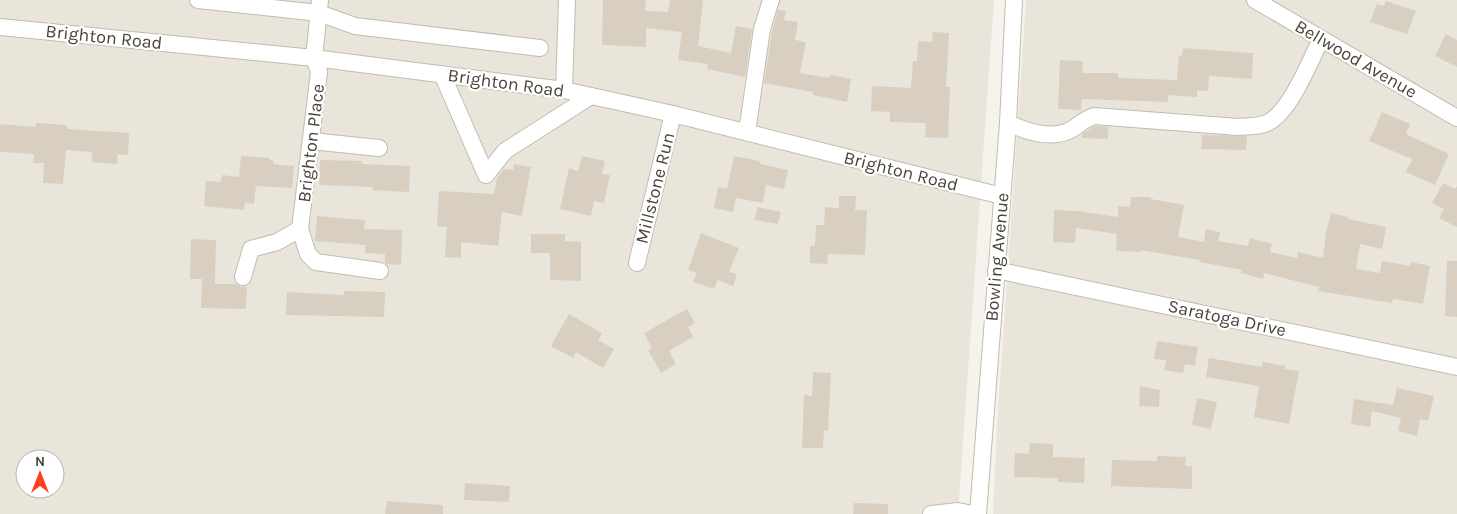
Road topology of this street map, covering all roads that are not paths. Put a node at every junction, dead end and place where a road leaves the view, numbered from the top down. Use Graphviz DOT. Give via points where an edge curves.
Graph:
graph roads {
  1 [pos="198,0"];
  2 [pos="567,0"];
  3 [pos="771,0"];
  4 [pos="1014,0"];
  5 [pos="1254,0"];
  6 [pos="319,6"];
  7 [pos="0,27"];
  8 [pos="1321,39"];
  9 [pos="540,48"];
  10 [pos="314,58"];
  11 [pos="442,74"];
  12 [pos="564,90"];
  13 [pos="591,96"];
  14 [pos="673,114"];
  15 [pos="1457,118"];
  16 [pos="1008,123"];
  17 [pos="747,132"];
  18 [pos="311,141"];
  19 [pos="379,148"];
  20 [pos="1002,196"];
  21 [pos="300,228"];
  22 [pos="637,263"];
  23 [pos="996,270"];
  24 [pos="380,271"];
  25 [pos="243,277"];
  26 [pos="1457,367"];
  27 [pos="931,514"];
  28 [pos="973,514"];
  29 [pos="978,514"];
  1 -- 6 [label="street"];
  2 -- 12 [label="street"];
  3 -- 17 [label="street" via="762,28"];
  4 -- 16 [label="street, Bowling Avenue"];
  5 -- 8 [label="street, Bellwood Avenue"];
  6 -- 9 [label="street" via="355,26"];
  6 -- 10 [label="street, Brighton Place"];
  7 -- 10 [label="street, Brighton Road"];
  8 -- 15 [label="street, Bellwood Avenue"];
  8 -- 16 [label="street" via="1297,89 1282,110 1271,121 1259,125 1230,126 1094,116 1084,119 1073,129 1054,135"];
  10 -- 11 [label="street, Brighton Road"];
  10 -- 18 [label="street, Brighton Place" via="319,72"];
  11 -- 12 [label="street, Brighton Road"];
  11 -- 13 [label="street" via="486,176 505,151"];
  12 -- 13 [label="street, Brighton Road"];
  13 -- 14 [label="street, Brighton Road"];
  14 -- 17 [label="street, Brighton Road"];
  14 -- 22 [label="street, Millstone Run"];
  16 -- 20 [label="street, Bowling Avenue"];
  17 -- 20 [label="street, Brighton Road"];
  18 -- 19 [label="street"];
  18 -- 21 [label="street, Brighton Place"];
  20 -- 23 [label="street, Bowling Avenue"];
  21 -- 24 [label="street" via="308,254 316,262"];
  21 -- 25 [label="street" via="277,242 251,249"];
  23 -- 26 [label="street, Saratoga Drive"];
  23 -- 29 [label="street, Bowling Avenue"];
  27 -- 28 [label="street" via="958,511"];
}
